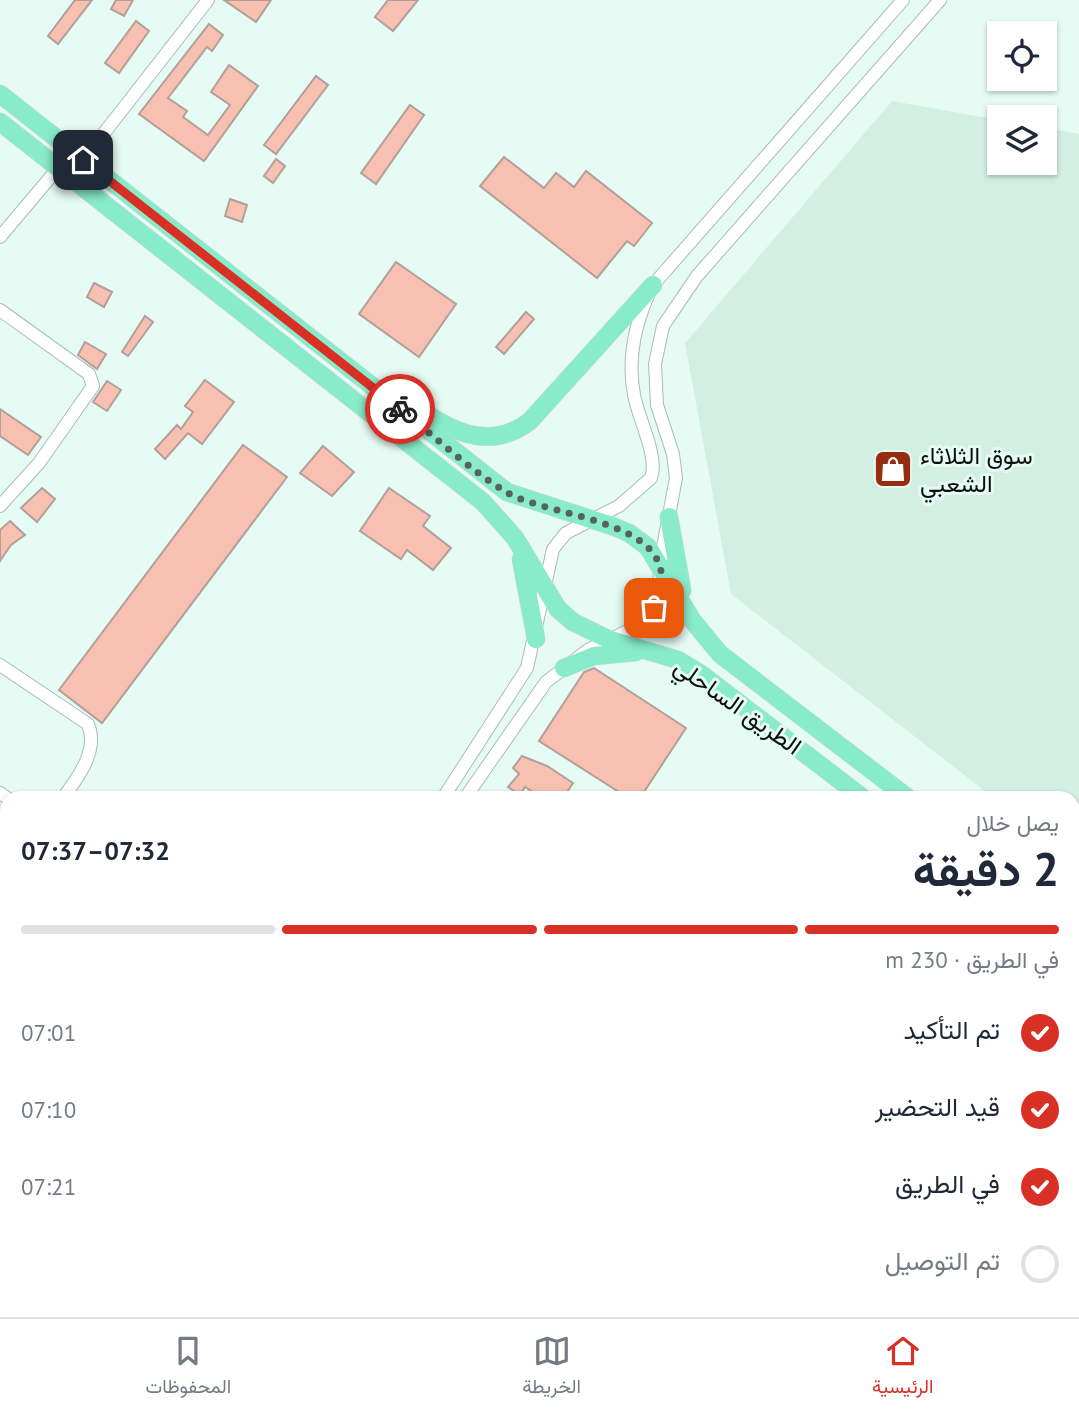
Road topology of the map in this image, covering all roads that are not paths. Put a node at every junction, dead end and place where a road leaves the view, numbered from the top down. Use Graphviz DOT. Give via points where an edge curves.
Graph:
graph roads {
  1 [pos="208,0"];
  2 [pos="903,0"];
  3 [pos="940,0"];
  4 [pos="0,94"];
  5 [pos="0,122"];
  6 [pos="83,160"];
  7 [pos="59,167"];
  8 [pos="0,237"];
  9 [pos="653,285"];
  10 [pos="0,310"];
  11 [pos="351,370"];
  12 [pos="0,506"];
  13 [pos="669,516"];
  14 [pos="594,521"];
  15 [pos="515,538"];
  16 [pos="660,563"];
  17 [pos="545,587"];
  18 [pos="692,620"];
  19 [pos="536,639"];
  20 [pos="608,639"];
  21 [pos="654,652"];
  22 [pos="0,665"];
  23 [pos="565,668"];
  24 [pos="67,791"];
  25 [pos="448,791"];
  26 [pos="470,791"];
  27 [pos="854,791"];
  28 [pos="899,791"];
  1 -- 6 [label="street"];
  2 -- 9 [label="street"];
  3 -- 13 [label="street" via="697,276 663,326 654,377 660,419 676,466"];
  4 -- 6 [label="highway"];
  5 -- 7 [label="highway, الطريق الساحلي"];
  6 -- 11 [label="highway"];
  7 -- 8 [label="street"];
  7 -- 15 [label="highway, الطريق الساحلي" via="483,502"];
  9 -- 11 [label="highway" via="530,421 503,436 462,434"];
  9 -- 14 [label="street" via="638,323 632,366 634,395 654,460 653,472 644,487"];
  10 -- 12 [label="street" via="89,374 93,386 39,463"];
  11 -- 14 [label="highway" via="507,492"];
  13 -- 16 [label="street"];
  13 -- 18 [label="highway"];
  14 -- 16 [label="highway" via="629,533"];
  14 -- 17 [label="street" via="575,527 559,540 548,558"];
  15 -- 17 [label="highway, الطريق الساحلي"];
  15 -- 19 [label="highway"];
  16 -- 18 [label="highway"];
  16 -- 20 [label="street" via="662,586 654,608 638,626"];
  17 -- 19 [label="street"];
  17 -- 20 [label="highway, الطريق الساحلي" via="558,609 573,622"];
  18 -- 28 [label="highway" via="720,654"];
  19 -- 25 [label="street" via="521,681"];
  20 -- 21 [label="highway, الطريق الساحلي"];
  20 -- 23 [label="street"];
  21 -- 23 [label="highway" via="603,655"];
  21 -- 27 [label="highway, الطريق الساحلي" via="701,674"];
  22 -- 24 [label="street" via="88,724 92,747"];
  23 -- 26 [label="street" via="538,691"];
}
